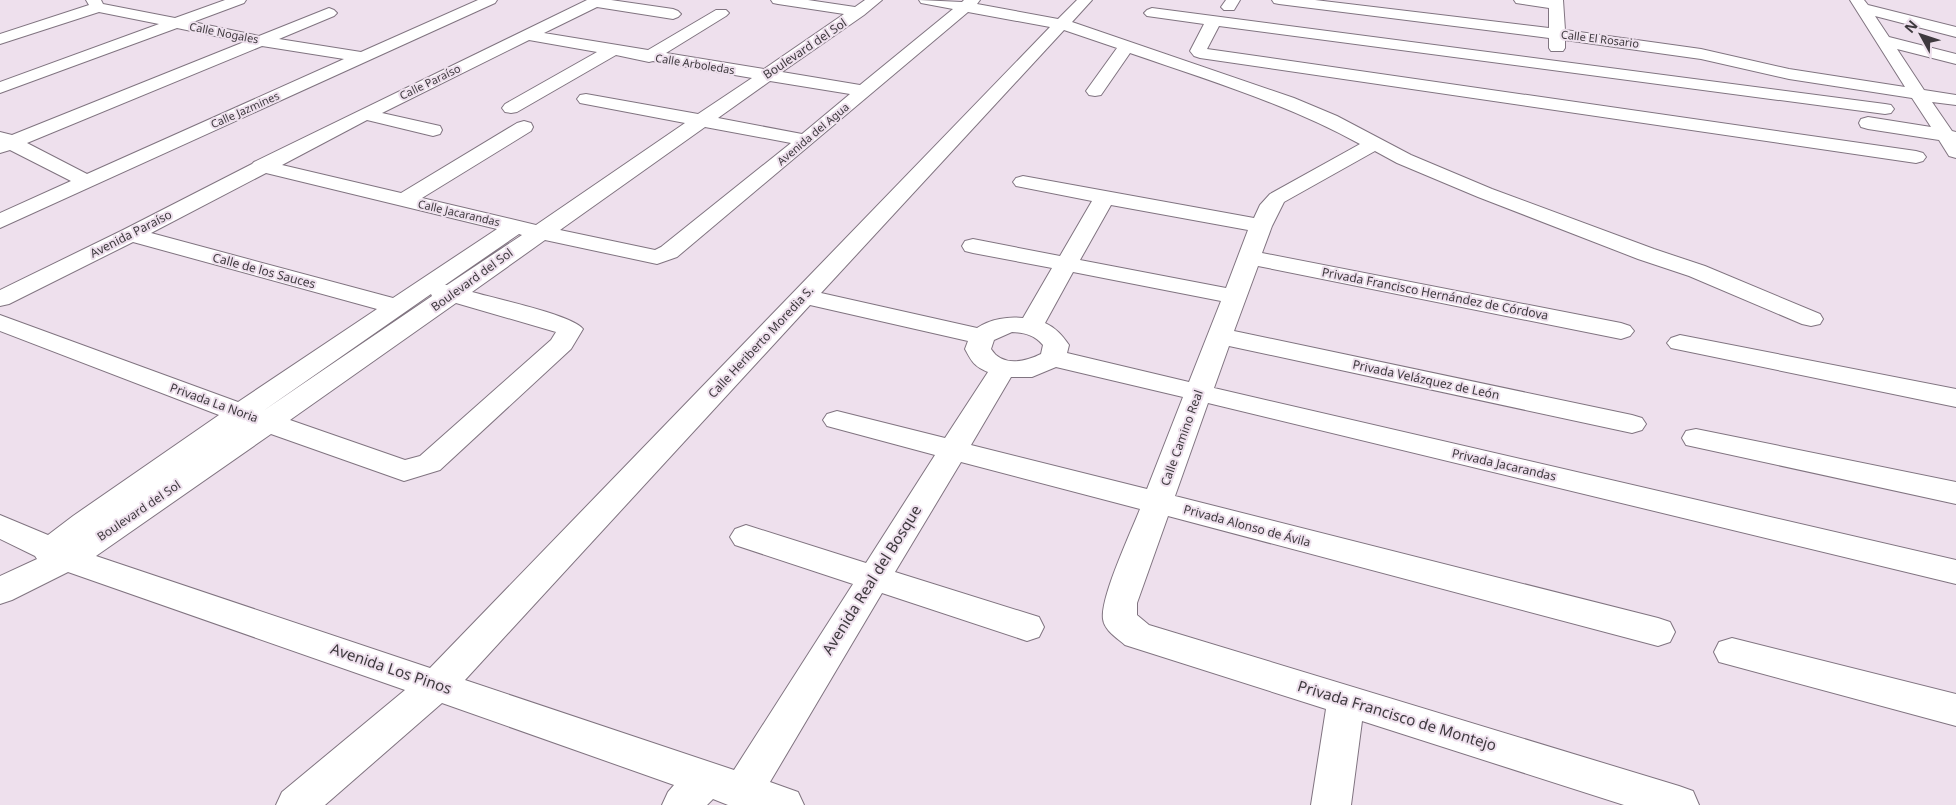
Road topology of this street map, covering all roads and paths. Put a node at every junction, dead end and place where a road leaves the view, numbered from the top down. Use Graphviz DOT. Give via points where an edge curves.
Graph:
graph roads {
  1 [pos="239,0"];
  2 [pos="490,0"];
  3 [pos="778,0"];
  4 [pos="926,0"];
  5 [pos="1085,0"];
  6 [pos="1279,0"];
  7 [pos="1522,0"];
  8 [pos="597,1"];
  9 [pos="1302,1"];
  10 [pos="1556,2"];
  11 [pos="96,3"];
  12 [pos="969,3"];
  13 [pos="1860,4"];
  14 [pos="857,6"];
  15 [pos="722,13"];
  16 [pos="1152,13"];
  17 [pos="329,14"];
  18 [pos="673,14"];
  19 [pos="1214,22"];
  20 [pos="176,24"];
  21 [pos="1062,24"];
  22 [pos="1956,32"];
  23 [pos="527,35"];
  24 [pos="0,39"];
  25 [pos="1883,40"];
  26 [pos="262,41"];
  27 [pos="1556,41"];
  28 [pos="1127,45"];
  29 [pos="612,50"];
  30 [pos="649,57"];
  31 [pos="360,58"];
  32 [pos="1956,59"];
  33 [pos="754,74"];
  34 [pos="0,88"];
  35 [pos="1095,91"];
  36 [pos="862,92"];
  37 [pos="1599,92"];
  38 [pos="1918,93"];
  39 [pos="586,99"];
  40 [pos="1956,100"];
  41 [pos="1857,106"];
  42 [pos="511,108"];
  43 [pos="1885,109"];
  44 [pos="365,114"];
  45 [pos="689,119"];
  46 [pos="524,127"];
  47 [pos="1871,128"];
  48 [pos="434,130"];
  49 [pos="806,140"];
  50 [pos="4,142"];
  51 [pos="1953,142"];
  52 [pos="1374,144"];
  53 [pos="1887,153"];
  54 [pos="1916,157"];
  55 [pos="261,166"];
  56 [pos="87,182"];
  57 [pos="1022,182"];
  58 [pos="1105,197"];
  59 [pos="404,200"];
  60 [pos="0,221"];
  61 [pos="516,226"];
  62 [pos="1261,226"];
  63 [pos="539,232"];
  64 [pos="131,235"];
  65 [pos="973,246"];
  66 [pos="657,257"];
  67 [pos="1250,257"];
  68 [pos="1067,264"];
  69 [pos="426,287"];
  70 [pos="453,294"];
  71 [pos="805,296"];
  72 [pos="1235,296"];
  73 [pos="0,299"];
  74 [pos="398,307"];
  75 [pos="1811,319"];
  76 [pos="0,322"];
  77 [pos="1031,326"];
  78 [pos="1621,331"];
  79 [pos="1220,336"];
  80 [pos="982,337"];
  81 [pos="1680,342"];
  82 [pos="1053,358"];
  83 [pos="1003,369"];
  84 [pos="1199,392"];
  85 [pos="1956,398"];
  86 [pos="241,413"];
  87 [pos="837,420"];
  88 [pos="269,423"];
  89 [pos="1632,424"];
  90 [pos="1696,438"];
  91 [pos="953,449"];
  92 [pos="1956,493"];
  93 [pos="1158,503"];
  94 [pos="0,526"];
  95 [pos="746,538"];
  96 [pos="59,554"];
  97 [pos="1956,572"];
  98 [pos="873,578"];
  99 [pos="5,588"];
  100 [pos="1120,620"];
  101 [pos="1027,627"];
  102 [pos="1658,632"];
  103 [pos="1732,652"];
  104 [pos="437,685"];
  105 [pos="1346,700"];
  106 [pos="1956,710"];
  107 [pos="694,792"];
  108 [pos="742,792"];
  109 [pos="1679,804"];
  110 [pos="296,805"];
  111 [pos="784,805"];
  112 [pos="1331,805"];
  1 -- 20 [label="street"];
  2 -- 31 [label="street, Calle Jazmines"];
  3 -- 14 [label="street"];
  4 -- 12 [label="street"];
  5 -- 21 [label="street, Calle Heriberto Moredia S."];
  6 -- 9 [label="street, Calle El Rosario"];
  7 -- 10 [label="street"];
  8 -- 18 [label="street"];
  8 -- 23 [label="street, Calle Paraíso"];
  9 -- 27 [label="street, Calle El Rosario"];
  10 -- 27 [label="street"];
  11 -- 20 [label="street, Calle Nogales"];
  11 -- 24 [label="street"];
  12 -- 21 [label="street"];
  12 -- 36 [label="street, Avenida del Agua"];
  13 -- 22 [label="street"];
  13 -- 25 [label="street"];
  14 -- 33 [label="street, Boulevard del Sol"];
  15 -- 30 [label="street"];
  16 -- 19 [label="street"];
  17 -- 26 [label="street"];
  19 -- 37 [label="street"];
  19 -- 37 [label="street" via="1198,51 1200,53"];
  20 -- 26 [label="street, Calle Nogales"];
  20 -- 34 [label="street"];
  21 -- 28 [label="street"];
  21 -- 71 [label="street, Calle Heriberto Moredia S."];
  23 -- 29 [label="street, Calle Arboledas"];
  23 -- 44 [label="street, Calle Paraíso"];
  25 -- 32 [label="street"];
  25 -- 38 [label="street"];
  26 -- 31 [label="street, Calle Nogales"];
  26 -- 50 [label="street"];
  27 -- 38 [label="street, Calle El Rosario" via="1668,48 1808,78"];
  28 -- 35 [label="street"];
  28 -- 52 [label="street" via="1288,102"];
  29 -- 30 [label="street, Calle Arboledas"];
  29 -- 42 [label="street"];
  30 -- 33 [label="street, Calle Arboledas"];
  31 -- 56 [label="street, Calle Jazmines"];
  33 -- 36 [label="street, Calle Arboledas"];
  33 -- 45 [label="street, Boulevard del Sol"];
  36 -- 49 [label="street, Avenida del Agua"];
  37 -- 41 [label="street"];
  37 -- 53 [label="street"];
  38 -- 40 [label="street, Calle El Rosario"];
  38 -- 51 [label="street"];
  39 -- 45 [label="street"];
  41 -- 43 [label="street"];
  41 -- 47 [label="street"];
  44 -- 48 [label="street"];
  44 -- 55 [label="street, Calle Paraíso"];
  45 -- 49 [label="street"];
  45 -- 61 [label="street, Boulevard del Sol"];
  45 -- 63 [label="street, Boulevard del Sol"];
  46 -- 59 [label="street"];
  47 -- 51 [label="street"];
  47 -- 53 [label="street"];
  49 -- 66 [label="street, Avenida del Agua" via="669,252"];
  50 -- 56 [label="street"];
  52 -- 62 [label="street, Calle Camino Real" via="1277,198"];
  52 -- 75 [label="street" via="1485,193 1696,271"];
  53 -- 54 [label="street"];
  55 -- 59 [label="street, Calle Jacarandas"];
  55 -- 64 [label="street, Avenida Paraíso"];
  56 -- 60 [label="street, Calle Jazmines"];
  57 -- 58 [label="street"];
  58 -- 62 [label="street"];
  58 -- 68 [label="street"];
  59 -- 61 [label="street, Calle Jacarandas"];
  61 -- 63 [label="street, Calle Jacarandas"];
  61 -- 69 [label="street, Boulevard del Sol"];
  62 -- 67 [label="street, Calle Camino Real"];
  63 -- 66 [label="street, Calle Jacarandas"];
  63 -- 70 [label="street, Boulevard del Sol"];
  64 -- 73 [label="street, Avenida Paraíso"];
  64 -- 74 [label="street, Calle de los Sauces"];
  65 -- 68 [label="street"];
  67 -- 72 [label="street, Calle Camino Real"];
  67 -- 78 [label="street, Privada Francisco Hernández de Córdova"];
  68 -- 72 [label="street"];
  68 -- 77 [label="street"];
  69 -- 70 [label="street"];
  69 -- 74 [label="street, Boulevard del Sol"];
  70 -- 88 [label="street, Boulevard del Sol"];
  70 -- 88 [label="street, Privada La Noria" via="570,329 562,344 430,463 404,471"];
  71 -- 80 [label="street"];
  71 -- 104 [label="street, Calle Heriberto Moredia S."];
  72 -- 79 [label="street, Calle Camino Real"];
  74 -- 86 [label="street, Boulevard del Sol"];
  76 -- 86 [label="street, Privada La Noria"];
  77 -- 80 [label="street" via="1012,324 994,328"];
  77 -- 82 [label="street" via="1052,339 1056,345"];
  79 -- 84 [label="street, Calle Camino Real"];
  79 -- 89 [label="street, Privada Velázquez de León"];
  80 -- 83 [label="street" via="978,349 985,361"];
  81 -- 85 [label="street"];
  82 -- 83 [label="street" via="1032,369"];
  82 -- 84 [label="street, Privada Jacarandas"];
  83 -- 91 [label="street, Avenida Real del Bosque"];
  84 -- 93 [label="street, Calle Camino Real"];
  84 -- 97 [label="street, Privada Jacarandas"];
  86 -- 88 [label="street, Privada La Noria"];
  86 -- 96 [label="street, Boulevard del Sol" via="84,524"];
  87 -- 91 [label="street, Privada Alonso de Ávila"];
  88 -- 96 [label="street, Boulevard del Sol" via="108,533"];
  90 -- 92 [label="street"];
  91 -- 93 [label="street, Privada Alonso de Ávila"];
  91 -- 98 [label="street, Avenida Real del Bosque"];
  93 -- 100 [label="street, Calle Camino Real" via="1120,603"];
  93 -- 102 [label="street, Privada Alonso de Ávila"];
  94 -- 96 [label="street, Avenida Los Pinos"];
  95 -- 98 [label="street"];
  96 -- 99 [label="street"];
  96 -- 104 [label="street, Avenida Los Pinos"];
  98 -- 101 [label="street"];
  98 -- 108 [label="street, Avenida Real del Bosque"];
  100 -- 105 [label="street, Privada Francisco de Montejo" via="1138,635"];
  103 -- 106 [label="street"];
  104 -- 107 [label="street, Avenida Los Pinos"];
  104 -- 110 [label="street, Calle Heriberto Moredia S."];
  105 -- 109 [label="street, Privada Francisco de Montejo"];
  105 -- 112 [label="street"];
  107 -- 108 [label="street, Avenida Los Pinos"];
  108 -- 111 [label="street, Avenida Los Pinos"];
}
